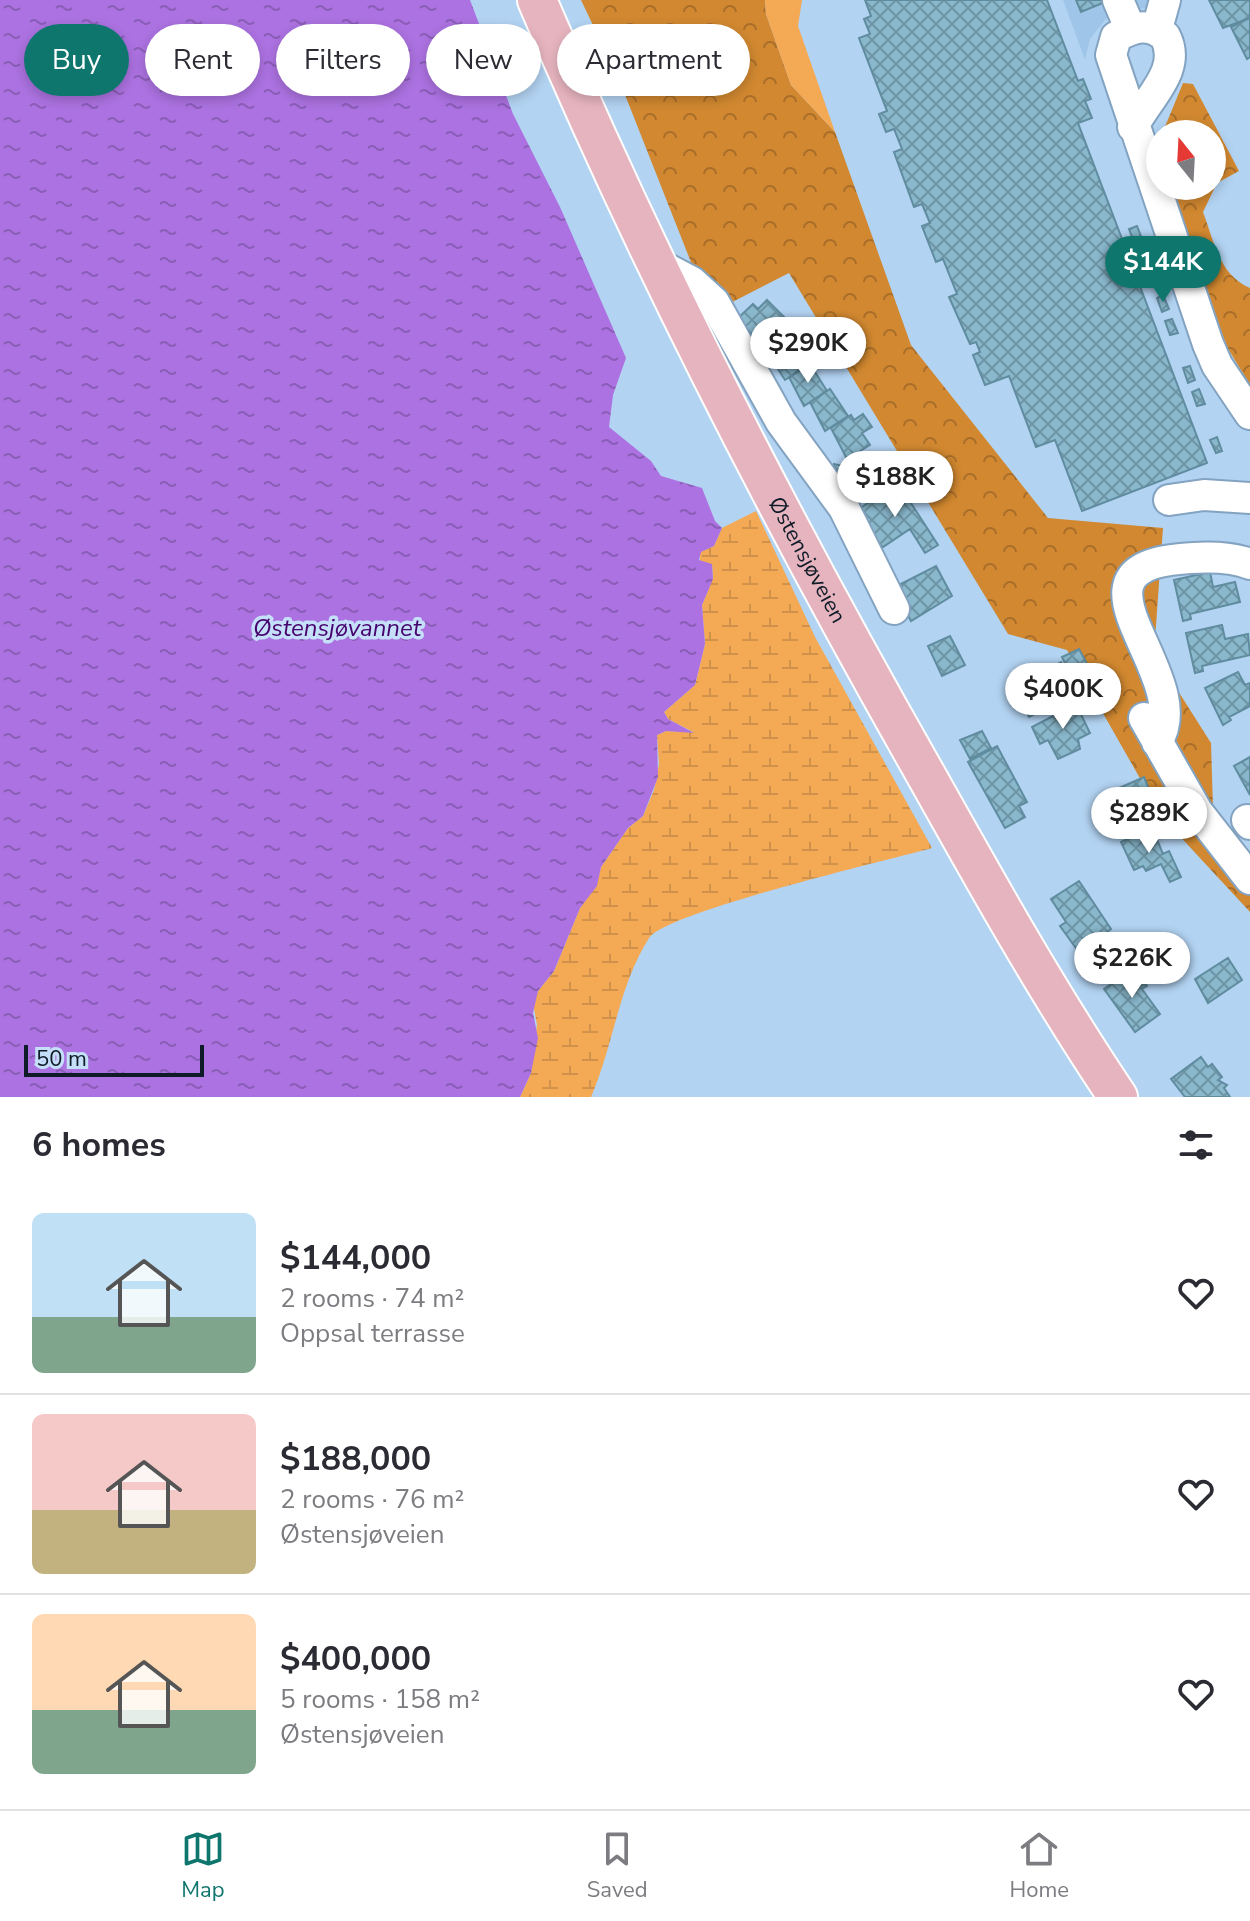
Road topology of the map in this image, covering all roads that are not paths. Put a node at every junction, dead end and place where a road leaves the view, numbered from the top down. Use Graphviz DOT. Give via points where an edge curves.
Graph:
graph roads {
  1 [pos="537,0"];
  2 [pos="1118,0"];
  3 [pos="1165,0"];
  4 [pos="1143,29"];
  5 [pos="1133,127"];
  6 [pos="656,263"];
  7 [pos="1250,414"];
  8 [pos="1250,498"];
  9 [pos="1169,500"];
  10 [pos="1250,564"];
  11 [pos="894,609"];
  12 [pos="1250,879"];
  13 [pos="1118,1097"];
  1 -- 6 [label="main road, Østensjøveien"];
  2 -- 4 [label="street"];
  3 -- 4 [label="street"];
  4 -- 5 [label="street" via="1116,37 1111,55"];
  4 -- 5 [label="street" via="1169,43 1170,63"];
  5 -- 7 [label="street" via="1208,344"];
  6 -- 11 [label="street" via="692,282 714,302 781,422 844,508"];
  6 -- 13 [label="main road, Østensjøveien" via="870,679"];
  8 -- 9 [label="street" via="1204,495"];
  10 -- 12 [label="street" via="1210,558 1150,563 1138,567 1126,585 1127,605 1165,702 1166,722 1150,730 1197,811"];
}
